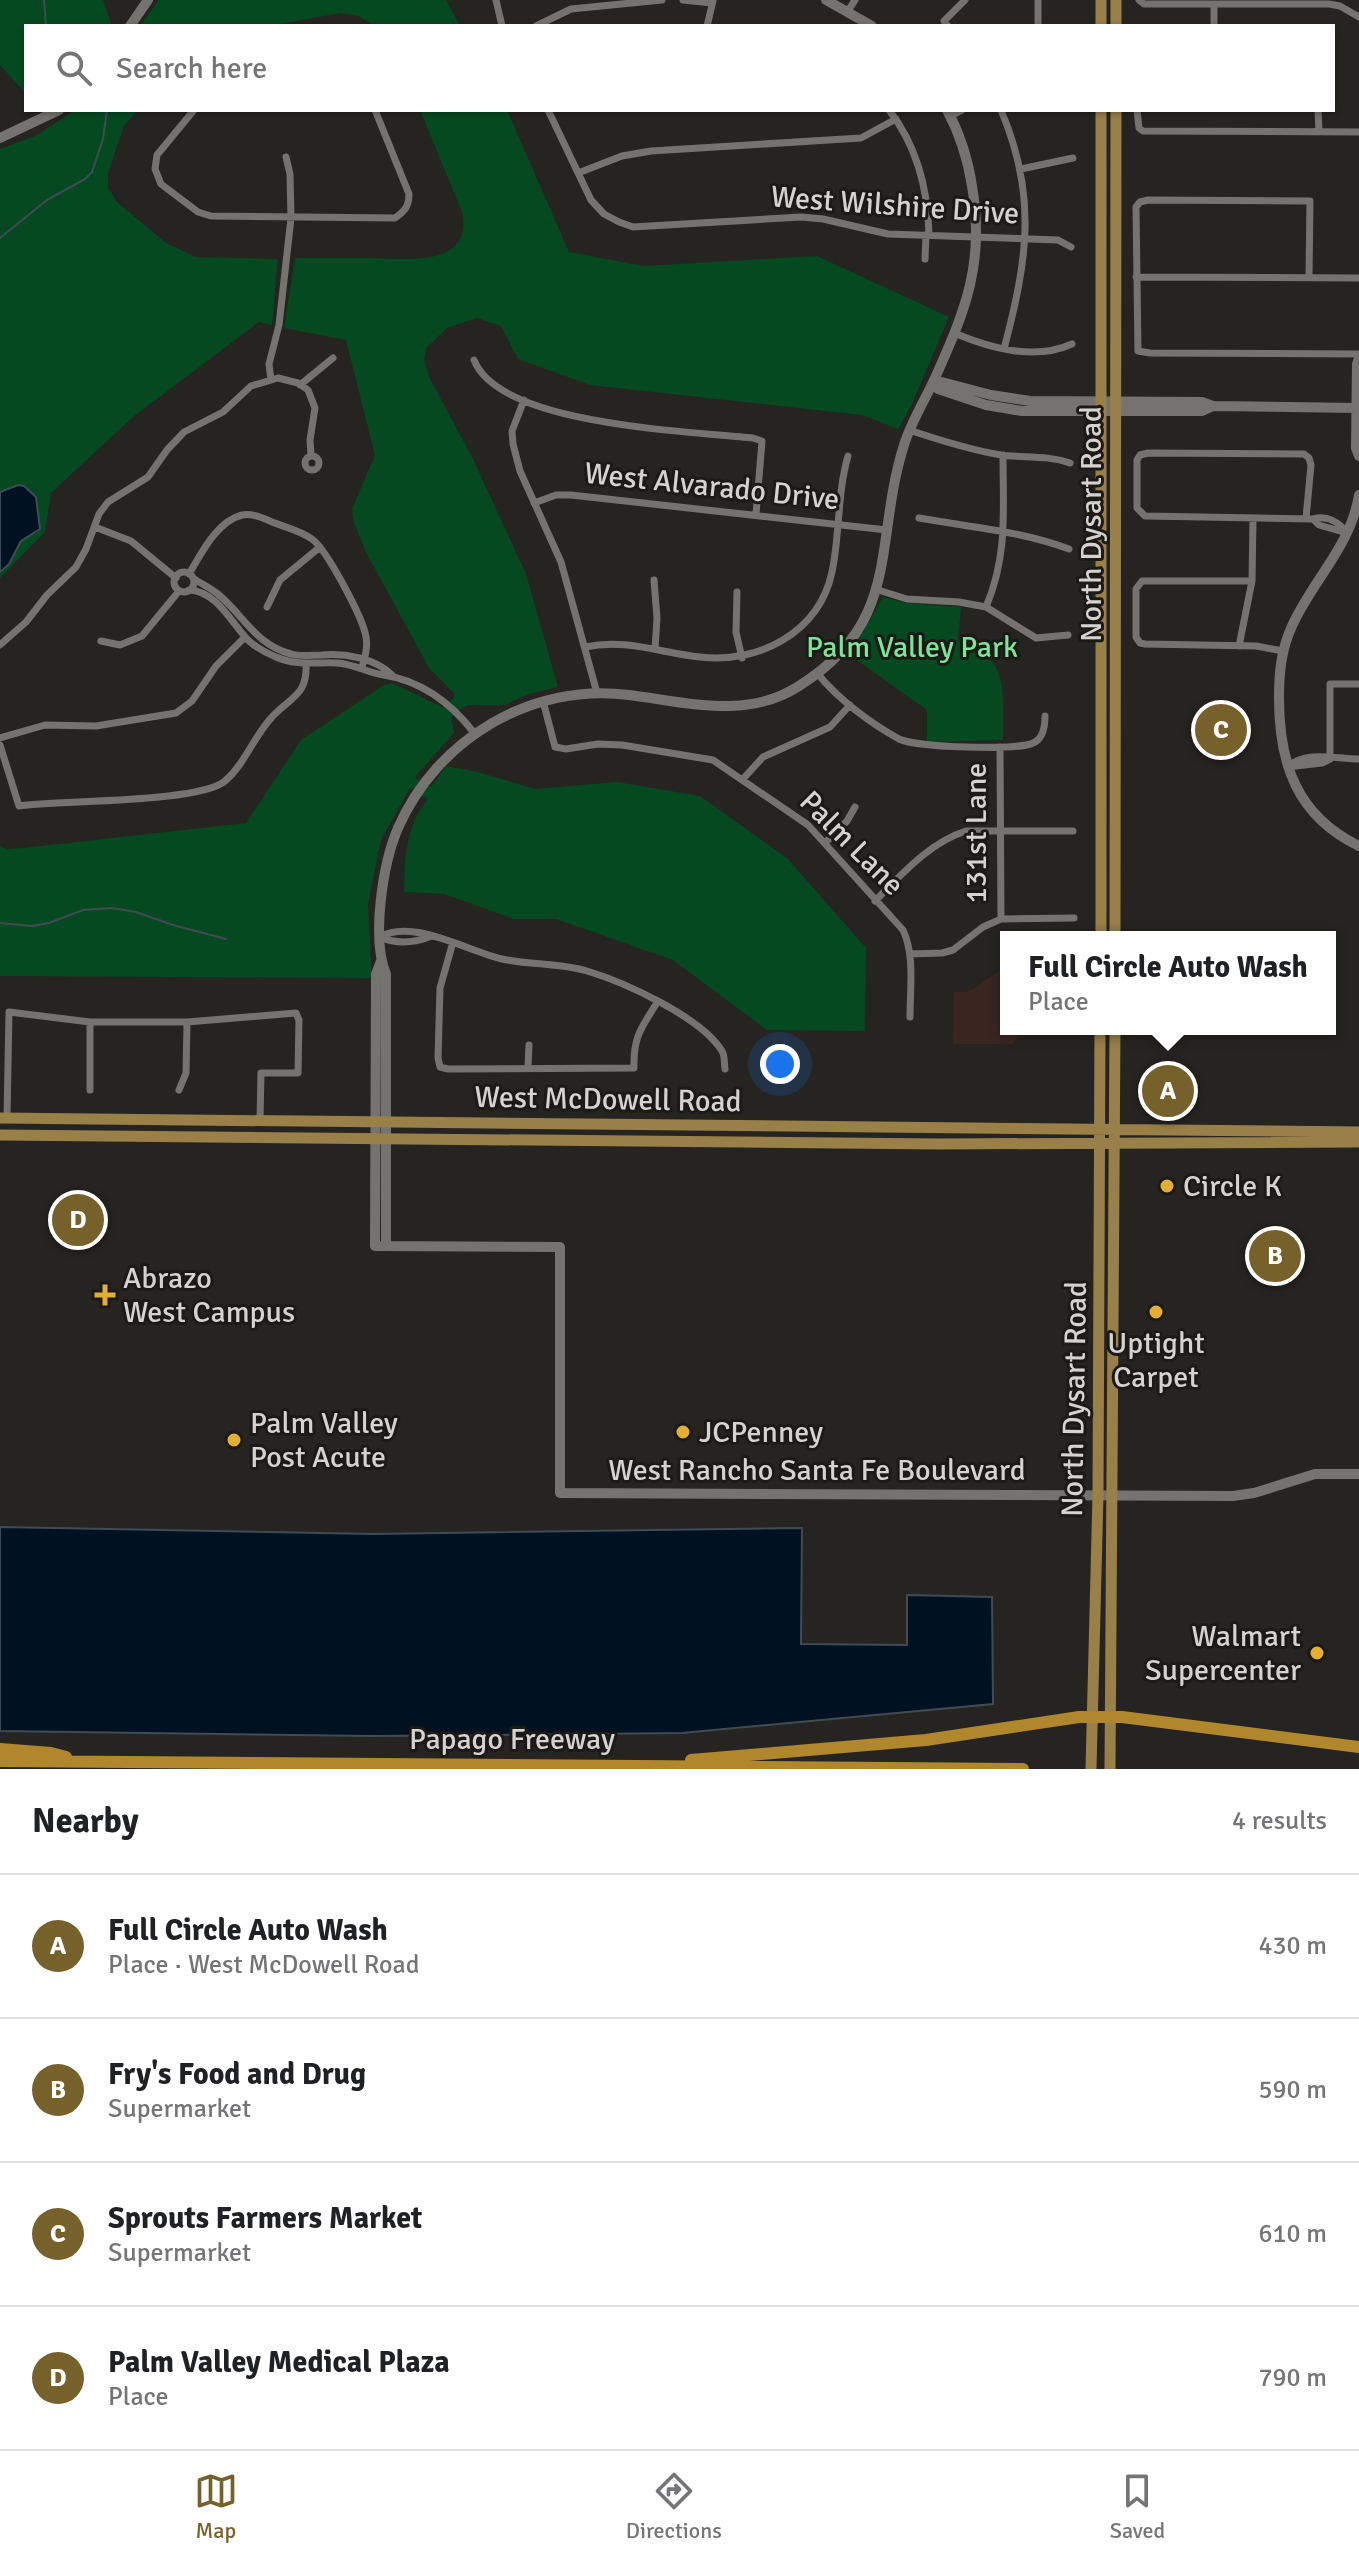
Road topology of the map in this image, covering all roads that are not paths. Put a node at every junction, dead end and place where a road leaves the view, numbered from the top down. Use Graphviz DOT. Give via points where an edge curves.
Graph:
graph roads {
  1 [pos="148,0"];
  2 [pos="496,0"];
  3 [pos="662,0"];
  4 [pos="683,0"];
  5 [pos="826,0"];
  6 [pos="855,0"];
  7 [pos="965,0"];
  8 [pos="1038,0"];
  9 [pos="1101,0"];
  10 [pos="1116,0"];
  11 [pos="1139,0"];
  12 [pos="1353,0"];
  13 [pos="712,2"];
  14 [pos="1291,2"];
  15 [pos="1214,4"];
  16 [pos="1349,10"];
  17 [pos="848,11"];
  18 [pos="1359,17"];
  19 [pos="946,23"];
  20 [pos="131,24"];
  21 [pos="502,24"];
  22 [pos="540,24"];
  23 [pos="707,24"];
  24 [pos="869,24"];
  25 [pos="1038,24"];
  26 [pos="1101,24"];
  27 [pos="1116,24"];
  28 [pos="1214,24"];
  29 [pos="55,112"];
  30 [pos="191,112"];
  31 [pos="376,112"];
  32 [pos="549,112"];
  33 [pos="891,112"];
  34 [pos="1002,112"];
  35 [pos="1101,112"];
  36 [pos="1116,112"];
  37 [pos="1137,112"];
  38 [pos="1318,112"];
  39 [pos="949,113"];
  40 [pos="896,119"];
  41 [pos="1319,131"];
  42 [pos="1359,132"];
  43 [pos="0,138"];
  44 [pos="286,157"];
  45 [pos="1073,158"];
  46 [pos="1021,169"];
  47 [pos="578,173"];
  48 [pos="291,218"];
  49 [pos="928,235"];
  50 [pos="977,237"];
  51 [pos="1025,239"];
  52 [pos="1071,247"];
  53 [pos="925,259"];
  54 [pos="1136,277"];
  55 [pos="1309,277"];
  56 [pos="1359,278"];
  57 [pos="954,333"];
  58 [pos="1072,344"];
  59 [pos="1004,349"];
  60 [pos="1359,356"];
  61 [pos="333,358"];
  62 [pos="474,360"];
  63 [pos="271,380"];
  64 [pos="934,380"];
  65 [pos="300,385"];
  66 [pos="524,400"];
  67 [pos="1101,407"];
  68 [pos="1115,407"];
  69 [pos="1358,408"];
  70 [pos="909,430"];
  71 [pos="311,455"];
  72 [pos="1003,455"];
  73 [pos="848,456"];
  74 [pos="1359,456"];
  75 [pos="1070,463"];
  76 [pos="1359,495"];
  77 [pos="534,503"];
  78 [pos="756,514"];
  79 [pos="919,518"];
  80 [pos="1253,518"];
  81 [pos="1309,519"];
  82 [pos="838,524"];
  83 [pos="95,527"];
  84 [pos="887,530"];
  85 [pos="1003,532"];
  86 [pos="1348,534"];
  87 [pos="320,547"];
  88 [pos="1069,549"];
  89 [pos="191,576"];
  90 [pos="176,578"];
  91 [pos="654,580"];
  92 [pos="1252,581"];
  93 [pos="189,590"];
  94 [pos="878,590"];
  95 [pos="179,591"];
  96 [pos="737,592"];
  97 [pos="267,607"];
  98 [pos="986,607"];
  99 [pos="1068,635"];
  100 [pos="245,637"];
  101 [pos="101,641"];
  102 [pos="0,645"];
  103 [pos="1239,646"];
  104 [pos="585,647"];
  105 [pos="655,649"];
  106 [pos="1283,651"];
  107 [pos="742,658"];
  108 [pos="306,663"];
  109 [pos="363,664"];
  110 [pos="817,673"];
  111 [pos="1359,684"];
  112 [pos="597,693"];
  113 [pos="543,701"];
  114 [pos="850,705"];
  115 [pos="1045,716"];
  116 [pos="475,734"];
  117 [pos="0,738"];
  118 [pos="0,745"];
  119 [pos="1000,747"];
  120 [pos="1330,759"];
  121 [pos="1359,759"];
  122 [pos="1287,767"];
  123 [pos="743,779"];
  124 [pos="855,807"];
  125 [pos="1000,830"];
  126 [pos="1073,831"];
  127 [pos="825,843"];
  128 [pos="1359,846"];
  129 [pos="875,901"];
  130 [pos="1074,918"];
  131 [pos="1001,919"];
  132 [pos="1101,931"];
  133 [pos="1115,931"];
  134 [pos="380,937"];
  135 [pos="453,942"];
  136 [pos="910,954"];
  137 [pos="658,1001"];
  138 [pos="910,1017"];
  139 [pos="90,1022"];
  140 [pos="187,1022"];
  141 [pos="1100,1035"];
  142 [pos="1115,1035"];
  143 [pos="529,1045"];
  144 [pos="528,1067"];
  145 [pos="725,1069"];
  146 [pos="90,1090"];
  147 [pos="179,1090"];
  148 [pos="3,1118"];
  149 [pos="260,1120"];
  150 [pos="380,1121"];
  151 [pos="743,1125"];
  152 [pos="1359,1132"];
  153 [pos="0,1135"];
  154 [pos="1100,1136"];
  155 [pos="1115,1136"];
  156 [pos="1238,1136"];
  157 [pos="381,1138"];
  158 [pos="742,1141"];
  159 [pos="1359,1142"];
  160 [pos="1359,1474"];
  161 [pos="1098,1495"];
  162 [pos="1111,1495"];
  163 [pos="1092,1717"];
  164 [pos="1110,1717"];
  165 [pos="1359,1747"];
  166 [pos="0,1749"];
  167 [pos="0,1761"];
  168 [pos="85,1762"];
  169 [pos="657,1766"];
  170 [pos="1023,1769"];
  171 [pos="1091,1769"];
  172 [pos="1110,1769"];
  1 -- 20 [label="street"];
  2 -- 21 [label="street"];
  3 -- 22 [label="street" via="571,9"];
  4 -- 13 [label="street"];
  5 -- 17 [label="street"];
  6 -- 17 [label="street"];
  7 -- 19 [label="street"];
  8 -- 25 [label="street"];
  9 -- 26 [label="main road"];
  10 -- 27 [label="main road"];
  11 -- 15 [label="street"];
  12 -- 16 [label="street"];
  13 -- 23 [label="street"];
  14 -- 15 [label="street"];
  14 -- 16 [label="street"];
  15 -- 28 [label="street"];
  16 -- 18 [label="street"];
  17 -- 24 [label="street"];
  29 -- 43 [label="street"];
  30 -- 48 [label="street" via="157,155 161,184 211,216"];
  31 -- 48 [label="street" via="409,194 404,211 395,218"];
  32 -- 47 [label="street"];
  33 -- 40 [label="street"];
  34 -- 46 [label="street"];
  35 -- 67 [label="main road, North Dysart Road"];
  36 -- 68 [label="main road, North Dysart Road"];
  37 -- 41 [label="street" via="1143,131"];
  38 -- 41 [label="street"];
  39 -- 50 [label="street" via="969,166"];
  40 -- 47 [label="street" via="861,138 651,151"];
  40 -- 49 [label="street" via="921,172"];
  41 -- 42 [label="street"];
  44 -- 48 [label="street"];
  45 -- 46 [label="street"];
  46 -- 51 [label="street"];
  47 -- 49 [label="street, West Wilshire Drive" via="596,207 633,227 801,217 873,232"];
  48 -- 63 [label="street"];
  49 -- 50 [label="street, West Wilshire Drive"];
  49 -- 53 [label="street"];
  50 -- 51 [label="street, West Wilshire Drive"];
  50 -- 57 [label="street" via="971,283"];
  51 -- 52 [label="street, West Wilshire Drive" via="1058,240"];
  51 -- 59 [label="street" via="1021,286"];
  54 -- 55 [label="street"];
  54 -- 55 [label="street" via="1136,207 1148,200 1310,201"];
  54 -- 60 [label="street" via="1138,351"];
  55 -- 56 [label="street"];
  57 -- 59 [label="street"];
  57 -- 64 [label="street"];
  58 -- 59 [label="street" via="1043,352"];
  60 -- 69 [label="street"];
  61 -- 65 [label="street"];
  62 -- 66 [label="street" via="492,385"];
  63 -- 65 [label="street"];
  63 -- 83 [label="street" via="251,386 223,412 184,432 148,477 108,502"];
  64 -- 67 [label="street" via="938,389 998,407 1044,412"];
  64 -- 70 [label="street"];
  65 -- 71 [label="street" via="315,408"];
  66 -- 77 [label="street" via="512,431 513,444"];
  66 -- 78 [label="street" via="609,423 762,441"];
  67 -- 68 [label="street"];
  67 -- 132 [label="main road, North Dysart Road"];
  68 -- 69 [label="street"];
  68 -- 133 [label="main road, North Dysart Road"];
  69 -- 74 [label="street"];
  70 -- 72 [label="street"];
  70 -- 84 [label="street"];
  72 -- 75 [label="street"];
  72 -- 85 [label="street"];
  73 -- 82 [label="street"];
  76 -- 86 [label="street"];
  77 -- 78 [label="street, West Alvarado Drive" via="571,495"];
  77 -- 104 [label="street" via="561,562"];
  78 -- 82 [label="street, West Alvarado Drive"];
  79 -- 85 [label="street"];
  80 -- 81 [label="street"];
  80 -- 81 [label="street" via="1139,513 1137,460 1140,455 1304,454 1311,465"];
  80 -- 92 [label="street"];
  81 -- 86 [label="street" via="1340,523"];
  82 -- 84 [label="street, West Alvarado Drive"];
  82 -- 107 [label="street" via="828,586 817,606 773,646"];
  83 -- 90 [label="street" via="131,541"];
  83 -- 102 [label="street" via="76,567"];
  84 -- 94 [label="street"];
  85 -- 88 [label="street"];
  85 -- 98 [label="street" via="1000,569"];
  86 -- 106 [label="street" via="1294,621"];
  87 -- 89 [label="street" via="256,515 243,515 206,545"];
  87 -- 97 [label="street" via="280,580"];
  87 -- 109 [label="street" via="366,633"];
  89 -- 90 [label="street" via="181,573"];
  89 -- 93 [label="street"];
  89 -- 109 [label="street" via="273,647"];
  90 -- 95 [label="street"];
  91 -- 105 [label="street"];
  92 -- 103 [label="street"];
  92 -- 103 [label="street" via="1138,584 1140,643"];
  93 -- 95 [label="street"];
  93 -- 100 [label="street" via="210,598"];
  94 -- 98 [label="street" via="907,599"];
  94 -- 110 [label="street" via="855,634"];
  95 -- 101 [label="street" via="142,636 120,645"];
  96 -- 107 [label="street" via="736,632"];
  98 -- 99 [label="street" via="1036,638"];
  100 -- 108 [label="street" via="272,656"];
  100 -- 117 [label="street" via="176,713 96,726 45,725"];
  103 -- 106 [label="street"];
  104 -- 105 [label="street" via="613,642"];
  104 -- 112 [label="street"];
  105 -- 107 [label="street"];
  106 -- 122 [label="street" via="1279,712"];
  108 -- 109 [label="street"];
  108 -- 118 [label="street" via="302,689 272,716 231,775 215,788 19,806"];
  109 -- 116 [label="street" via="431,692"];
  110 -- 112 [label="street" via="788,692 731,706"];
  110 -- 114 [label="street"];
  111 -- 120 [label="street" via="1330,684"];
  112 -- 113 [label="street"];
  113 -- 116 [label="street"];
  113 -- 123 [label="street, Palm Lane" via="555,747 622,745 700,756"];
  114 -- 119 [label="street" via="900,740"];
  114 -- 123 [label="street" via="830,727 763,757"];
  115 -- 119 [label="street" via="1038,741"];
  116 -- 134 [label="street" via="425,782 401,821 382,890"];
  119 -- 125 [label="street, 131st Lane"];
  120 -- 121 [label="street"];
  120 -- 122 [label="street" via="1307,757"];
  122 -- 128 [label="street" via="1317,817"];
  123 -- 127 [label="street, Palm Lane"];
  124 -- 127 [label="street"];
  125 -- 126 [label="street"];
  125 -- 129 [label="street" via="951,835"];
  125 -- 131 [label="street, 131st Lane"];
  127 -- 129 [label="street, Palm Lane"];
  129 -- 136 [label="street, Palm Lane" via="903,930"];
  130 -- 131 [label="street"];
  131 -- 136 [label="street" via="953,950"];
  134 -- 135 [label="street" via="391,931 417,931"];
  134 -- 150 [label="street"];
  135 -- 137 [label="street" via="503,959 587,971"];
  135 -- 144 [label="street" via="440,988 440,1067"];
  136 -- 138 [label="street"];
  137 -- 144 [label="street" via="638,1031 634,1068"];
  137 -- 145 [label="street" via="709,1037 724,1053"];
  139 -- 140 [label="street"];
  139 -- 146 [label="street"];
  139 -- 148 [label="street" via="9,1012"];
  140 -- 147 [label="street" via="186,1073"];
  140 -- 149 [label="street" via="296,1013 298,1073 261,1073"];
  141 -- 154 [label="main road, North Dysart Road"];
  142 -- 155 [label="main road, North Dysart Road"];
  143 -- 144 [label="street"];
  148 -- 149 [label="main road, West McDowell Road"];
  149 -- 150 [label="main road, West McDowell Road"];
  150 -- 151 [label="main road, West McDowell Road"];
  150 -- 157 [label="street"];
  151 -- 154 [label="main road, West McDowell Road"];
  151 -- 158 [label="main road"];
  152 -- 156 [label="main road, West McDowell Road"];
  153 -- 157 [label="main road, West McDowell Road"];
  154 -- 155 [label="main road, West McDowell Road"];
  154 -- 158 [label="main road, West McDowell Road"];
  154 -- 161 [label="main road, North Dysart Road"];
  155 -- 156 [label="main road, West McDowell Road"];
  155 -- 162 [label="main road, North Dysart Road"];
  156 -- 159 [label="main road, West McDowell Road"];
  157 -- 158 [label="main road, West McDowell Road"];
  157 -- 161 [label="street, West Rancho Santa Fe Boulevard" via="381,1246 560,1247 560,1493"];
  160 -- 162 [label="street, West Rancho Santa Fe Boulevard" via="1315,1474 1233,1496"];
  161 -- 162 [label="street, West Rancho Santa Fe Boulevard"];
  161 -- 163 [label="main road, North Dysart Road"];
  162 -- 164 [label="main road, North Dysart Road"];
  163 -- 164 [label="highway"];
  163 -- 169 [label="highway" via="926,1740"];
  163 -- 171 [label="main road, North Dysart Road"];
  164 -- 165 [label="highway"];
  164 -- 172 [label="main road, North Dysart Road"];
  166 -- 168 [label="highway"];
  167 -- 168 [label="highway, Papago Freeway"];
  168 -- 169 [label="highway, Papago Freeway"];
  169 -- 170 [label="highway, Papago Freeway"];
}
